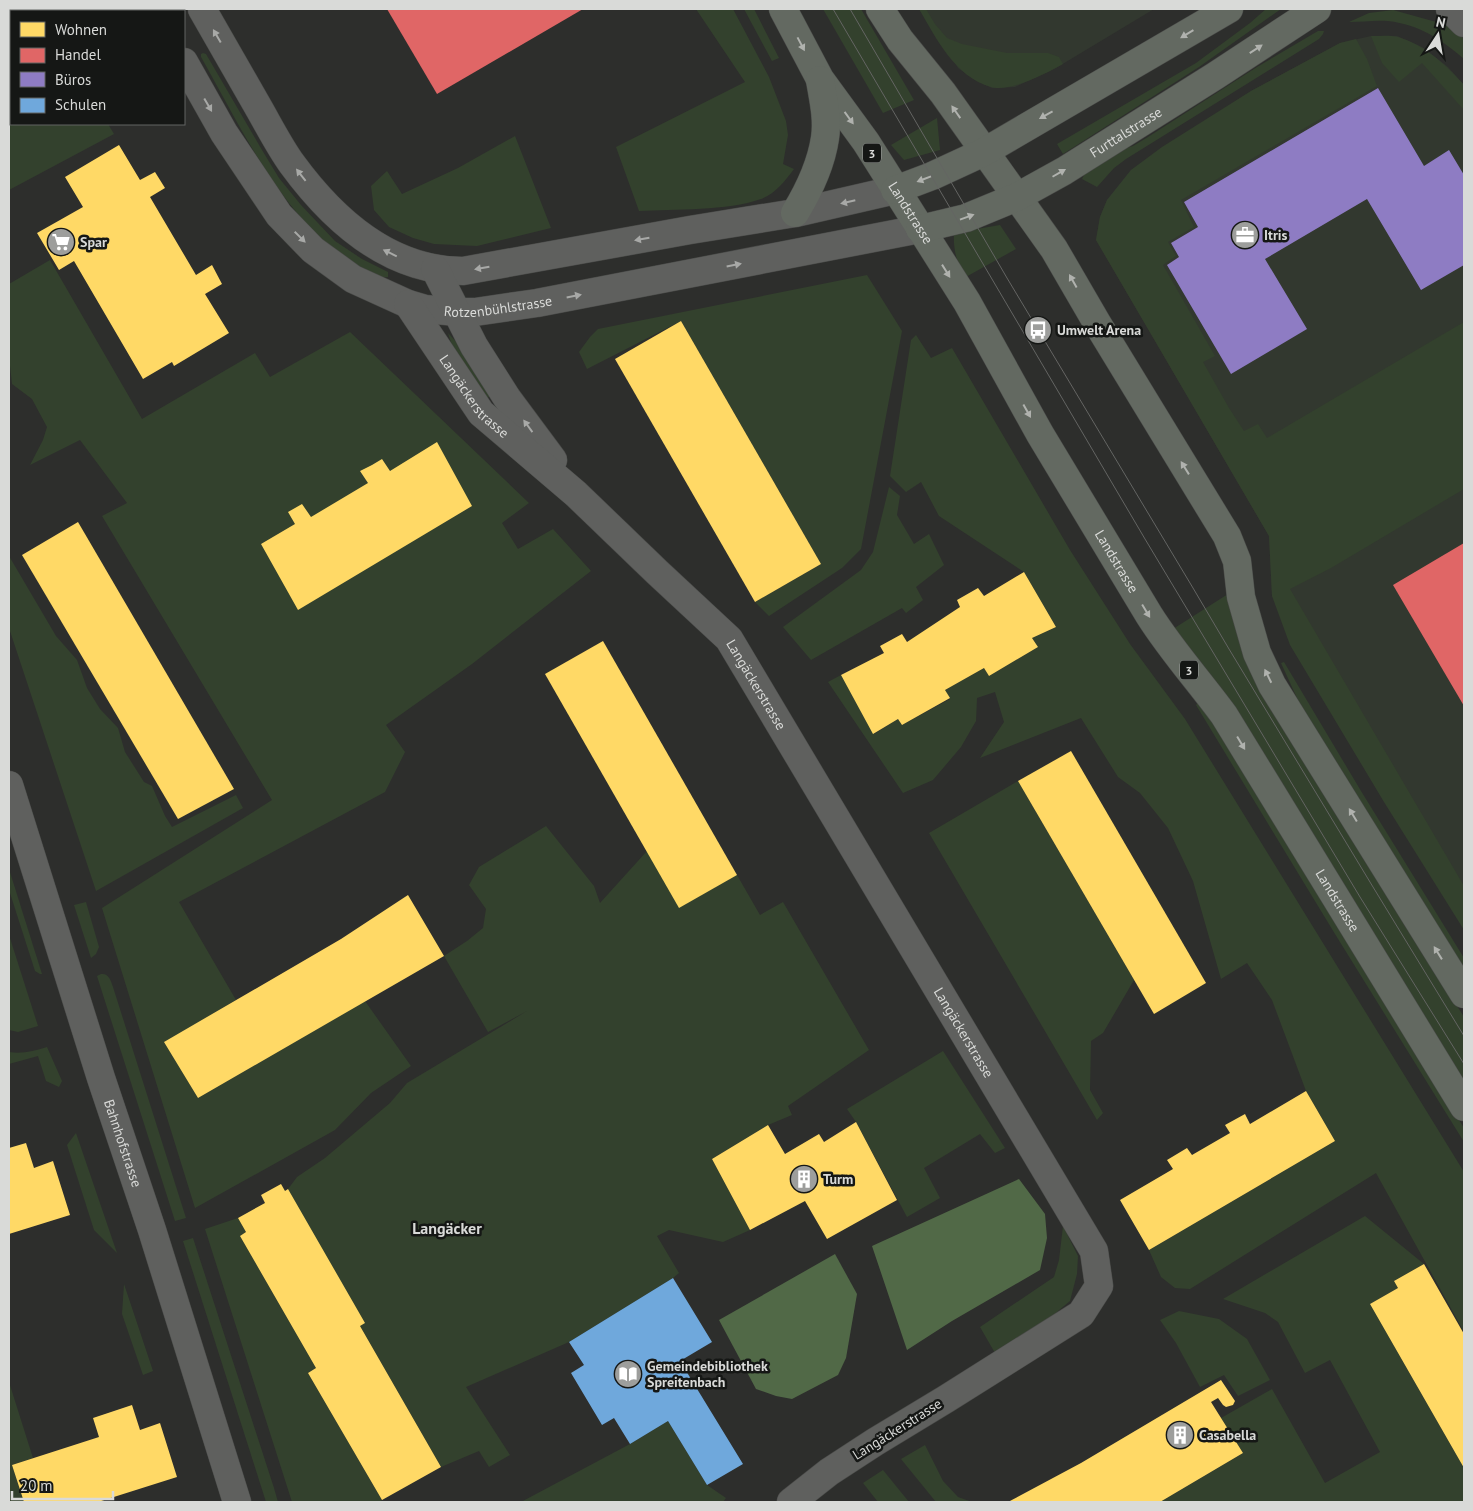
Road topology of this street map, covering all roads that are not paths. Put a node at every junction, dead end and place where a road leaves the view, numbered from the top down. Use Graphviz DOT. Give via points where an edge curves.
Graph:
graph roads {
  1 [pos="202,9"];
  2 [pos="783,9"];
  3 [pos="880,9"];
  4 [pos="1229,9"];
  5 [pos="1317,9"];
  6 [pos="1450,9"];
  7 [pos="1464,23"];
  8 [pos="185,64"];
  9 [pos="820,79"];
  10 [pos="984,152"];
  11 [pos="895,190"];
  12 [pos="1016,197"];
  13 [pos="795,213"];
  14 [pos="920,230"];
  15 [pos="436,269"];
  16 [pos="408,304"];
  17 [pos="457,312"];
  18 [pos="576,494"];
  19 [pos="9,785"];
  20 [pos="1464,994"];
  21 [pos="1464,1107"];
  22 [pos="237,1502"];
  23 [pos="791,1502"];
  15 -- 1 [label="street, one-way" via="393,255 364,239 313,190 291,162"];
  2 -- 9 [label="main road, Landstrasse / 3, one-way"];
  10 -- 3 [label="main road, one-way"];
  4 -- 10 [label="main road, one-way"];
  12 -- 5 [label="main road, Furttalstrasse, one-way" via="1089,155"];
  6 -- 7 [label="street"];
  8 -- 16 [label="street, Rotzenbühlstrasse, one-way" via="224,132 279,216 313,250 353,280"];
  9 -- 11 [label="main road, Landstrasse / 3, one-way" via="866,142"];
  9 -- 13 [label="main road" via="826,137 812,181"];
  10 -- 11 [label="main road, one-way"];
  10 -- 12 [label="main road"];
  11 -- 13 [label="street, one-way"];
  11 -- 14 [label="main road, Landstrasse / 3"];
  14 -- 12 [label="main road, Furttalstrasse, one-way" via="966,218"];
  20 -- 12 [label="main road, one-way" via="1272,685 1254,644 1237,561 1227,536 1054,249"];
  13 -- 15 [label="street, one-way" via="463,271"];
  17 -- 14 [label="street, Rotzenbühlstrasse, one-way" via="537,303"];
  14 -- 21 [label="main road, Landstrasse / 3, one-way" via="966,302 1148,615 1224,715"];
  15 -- 16 [label="street"];
  15 -- 17 [label="street, Langäckerstrasse"];
  16 -- 17 [label="street, Rotzenbühlstrasse"];
  16 -- 18 [label="street, Langäckerstrasse" via="481,413"];
  18 -- 17 [label="street, Langäckerstrasse, one-way" via="507,398"];
  18 -- 23 [label="street, Langäckerstrasse" via="729,639 1094,1251 1099,1286 1081,1314 875,1442"];
  19 -- 22 [label="street, Bahnhofstrasse"];
}
